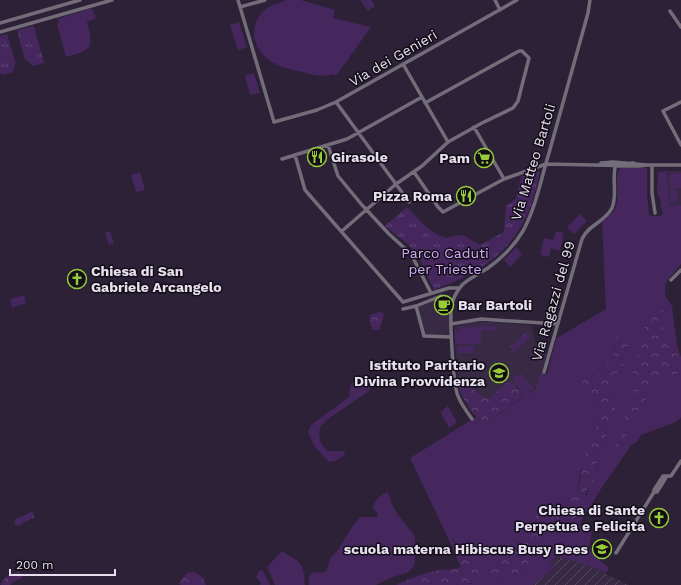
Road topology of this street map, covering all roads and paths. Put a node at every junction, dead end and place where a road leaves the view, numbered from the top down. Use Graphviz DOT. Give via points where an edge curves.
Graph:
graph roads {
  1 [pos="80,0"];
  2 [pos="112,0"];
  3 [pos="238,0"];
  4 [pos="265,0"];
  5 [pos="495,0"];
  6 [pos="517,0"];
  7 [pos="590,0"];
  8 [pos="107,1"];
  9 [pos="240,7"];
  10 [pos="500,10"];
  11 [pos="670,11"];
  12 [pos="33,13"];
  13 [pos="36,22"];
  14 [pos="0,23"];
  15 [pos="681,27"];
  16 [pos="0,32"];
  17 [pos="403,64"];
  18 [pos="422,97"];
  19 [pos="336,102"];
  20 [pos="681,102"];
  21 [pos="425,103"];
  22 [pos="474,127"];
  23 [pos="359,132"];
  24 [pos="448,142"];
  25 [pos="681,145"];
  26 [pos="328,146"];
  27 [pos="295,155"];
  28 [pos="282,159"];
  29 [pos="634,163"];
  30 [pos="546,164"];
  31 [pos="599,165"];
  32 [pos="647,165"];
  33 [pos="652,165"];
  34 [pos="681,165"];
  35 [pos="616,166"];
  36 [pos="414,172"];
  37 [pos="504,179"];
  38 [pos="396,184"];
  39 [pos="409,202"];
  40 [pos="367,210"];
  41 [pos="655,213"];
  42 [pos="342,231"];
  43 [pos="681,270"];
  44 [pos="671,280"];
  45 [pos="459,288"];
  46 [pos="431,293"];
  47 [pos="416,306"];
  48 [pos="451,308"];
  49 [pos="403,309"];
  50 [pos="451,324"];
  51 [pos="558,324"];
  52 [pos="452,336"];
  53 [pos="544,372"];
  54 [pos="472,419"];
  55 [pos="681,460"];
  56 [pos="616,553"];
  1 -- 12 [label="street"];
  2 -- 8 [label="street"];
  3 -- 9 [label="street"];
  4 -- 9 [label="street"];
  5 -- 10 [label="street"];
  6 -- 10 [label="street, Via dei Genieri"];
  7 -- 30 [label="street, Via Matteo Bartoli"];
  8 -- 13 [label="street"];
  9 -- 19 [label="street, Via dei Genieri" via="274,122 324,108"];
  10 -- 17 [label="street, Via dei Genieri"];
  11 -- 15 [label="street"];
  12 -- 13 [label="street"];
  12 -- 14 [label="street"];
  13 -- 16 [label="street"];
  17 -- 18 [label="street"];
  17 -- 19 [label="street, Via dei Genieri"];
  18 -- 21 [label="street"];
  18 -- 23 [label="street"];
  19 -- 23 [label="street"];
  20 -- 25 [label="street" via="663,111"];
  21 -- 22 [label="street" via="522,51 529,60 518,101 512,109"];
  21 -- 24 [label="street"];
  22 -- 24 [label="street"];
  22 -- 37 [label="street"];
  23 -- 26 [label="street"];
  23 -- 38 [label="street"];
  24 -- 36 [label="street"];
  26 -- 27 [label="street"];
  26 -- 40 [label="street" via="336,173"];
  27 -- 28 [label="street"];
  27 -- 42 [label="street" via="305,190"];
  29 -- 31 [label="street" via="613,162"];
  29 -- 32 [label="street"];
  29 -- 35 [label="street"];
  30 -- 31 [label="street"];
  30 -- 37 [label="street"];
  30 -- 45 [label="street, Via Matteo Bartoli" via="532,212 518,238 506,253"];
  31 -- 35 [label="street"];
  32 -- 33 [label="street"];
  32 -- 35 [label="street"];
  33 -- 34 [label="street"];
  33 -- 41 [label="street"];
  35 -- 51 [label="street, Via Ragazzi del 99" via="612,207 583,236"];
  36 -- 37 [label="street" via="443,212"];
  36 -- 38 [label="street"];
  38 -- 39 [label="street"];
  38 -- 40 [label="street"];
  40 -- 42 [label="street"];
  40 -- 46 [label="street" via="412,254"];
  42 -- 46 [label="street" via="403,302"];
  43 -- 44 [label="street"];
  45 -- 46 [label="street"];
  45 -- 48 [label="street, Via Matteo Bartoli"];
  47 -- 48 [label="street" via="441,296"];
  47 -- 49 [label="street"];
  47 -- 52 [label="street" via="424,336"];
  48 -- 50 [label="street, Via Matteo Bartoli"];
  50 -- 51 [label="street" via="481,319"];
  50 -- 52 [label="street, Via Matteo Bartoli"];
  51 -- 53 [label="street, Via Ragazzi del 99"];
  52 -- 54 [label="street, Via Matteo Bartoli" via="457,396"];
  55 -- 56 [label="street" via="671,476 666,476"];
}
